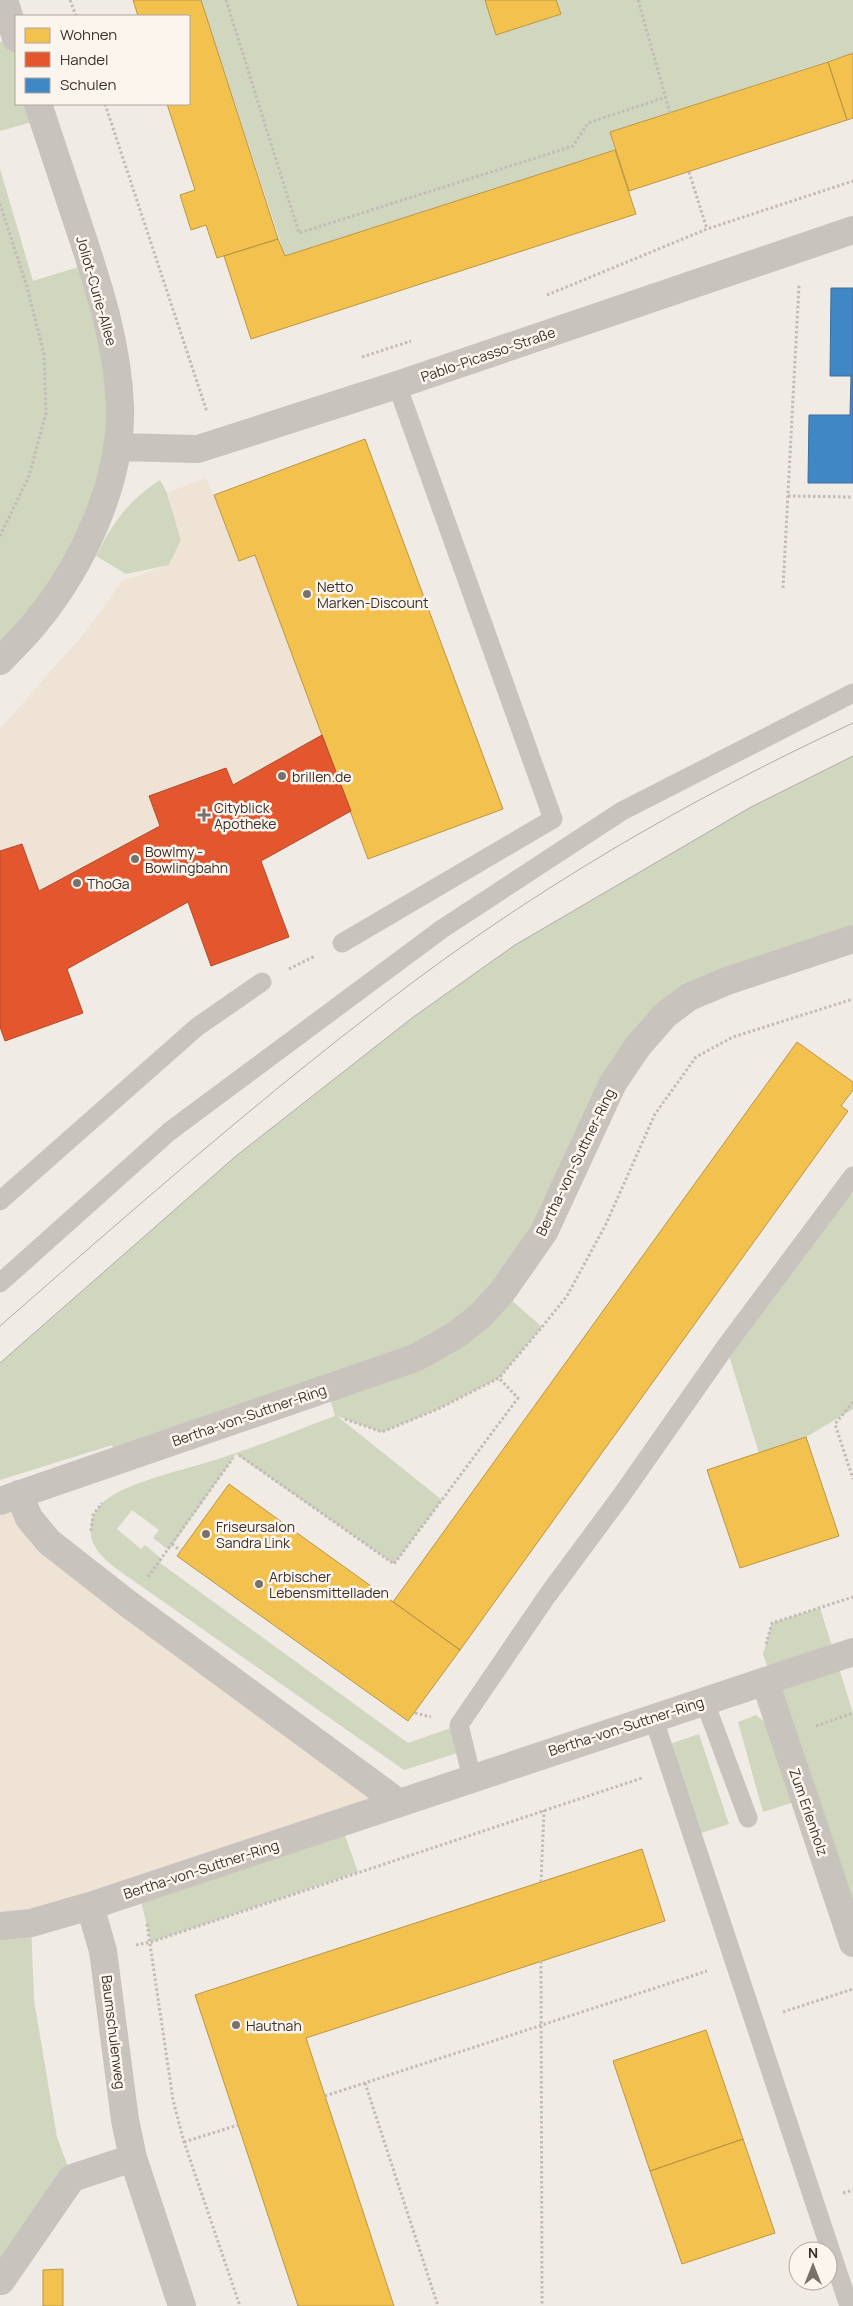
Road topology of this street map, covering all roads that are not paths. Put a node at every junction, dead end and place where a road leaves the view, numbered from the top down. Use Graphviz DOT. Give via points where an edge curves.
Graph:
graph roads {
  1 [pos="4,0"];
  2 [pos="15,35"];
  3 [pos="38,105"];
  4 [pos="853,230"];
  5 [pos="397,385"];
  6 [pos="117,447"];
  7 [pos="0,661"];
  8 [pos="853,693"];
  9 [pos="853,939"];
  10 [pos="342,943"];
  11 [pos="262,982"];
  12 [pos="851,1185"];
  13 [pos="0,1201"];
  14 [pos="0,1282"];
  15 [pos="9,1497"];
  16 [pos="853,1652"];
  17 [pos="765,1681"];
  18 [pos="704,1700"];
  19 [pos="653,1717"];
  20 [pos="472,1778"];
  21 [pos="400,1803"];
  22 [pos="748,1818"];
  23 [pos="90,1906"];
  24 [pos="0,1926"];
  25 [pos="853,1942"];
  26 [pos="133,2158"];
  27 [pos="1,2282"];
  28 [pos="182,2306"];
  29 [pos="849,2306"];
  1 -- 2 [label="street"];
  3 -- 6 [label="street, Joliot-Curie-Allee" via="111,332 120,407"];
  4 -- 5 [label="street, Pablo-Picasso-Straße"];
  5 -- 6 [label="street, Pablo-Picasso-Straße" via="198,449"];
  5 -- 10 [label="lane" via="553,819"];
  6 -- 7 [label="street, Joliot-Curie-Allee" via="112,478 82,549 36,622"];
  8 -- 14 [label="lane" via="622,811 442,929 170,1131"];
  9 -- 15 [label="street, Bertha-von-Suttner-Ring" via="727,981 689,997 665,1015 638,1046 613,1083 544,1232 502,1292 480,1316 456,1335 415,1358"];
  11 -- 13 [label="lane" via="197,1027"];
  12 -- 20 [label="lane" via="726,1346 459,1724"];
  15 -- 21 [label="street, Bertha-von-Suttner-Ring" via="49,1542"];
  16 -- 17 [label="street, Bertha-von-Suttner-Ring"];
  17 -- 18 [label="street, Bertha-von-Suttner-Ring"];
  17 -- 25 [label="street, Zum Erlenholz"];
  18 -- 19 [label="street, Bertha-von-Suttner-Ring"];
  18 -- 22 [label="lane"];
  19 -- 20 [label="street, Bertha-von-Suttner-Ring"];
  19 -- 29 [label="lane"];
  20 -- 21 [label="street, Bertha-von-Suttner-Ring"];
  21 -- 23 [label="street, Bertha-von-Suttner-Ring"];
  23 -- 24 [label="street, Bertha-von-Suttner-Ring" via="31,1923"];
  23 -- 26 [label="street, Baumschulenweg" via="104,1951 125,2120"];
  26 -- 27 [label="street" via="72,2178"];
  26 -- 28 [label="street, Baumschulenweg"];
}
